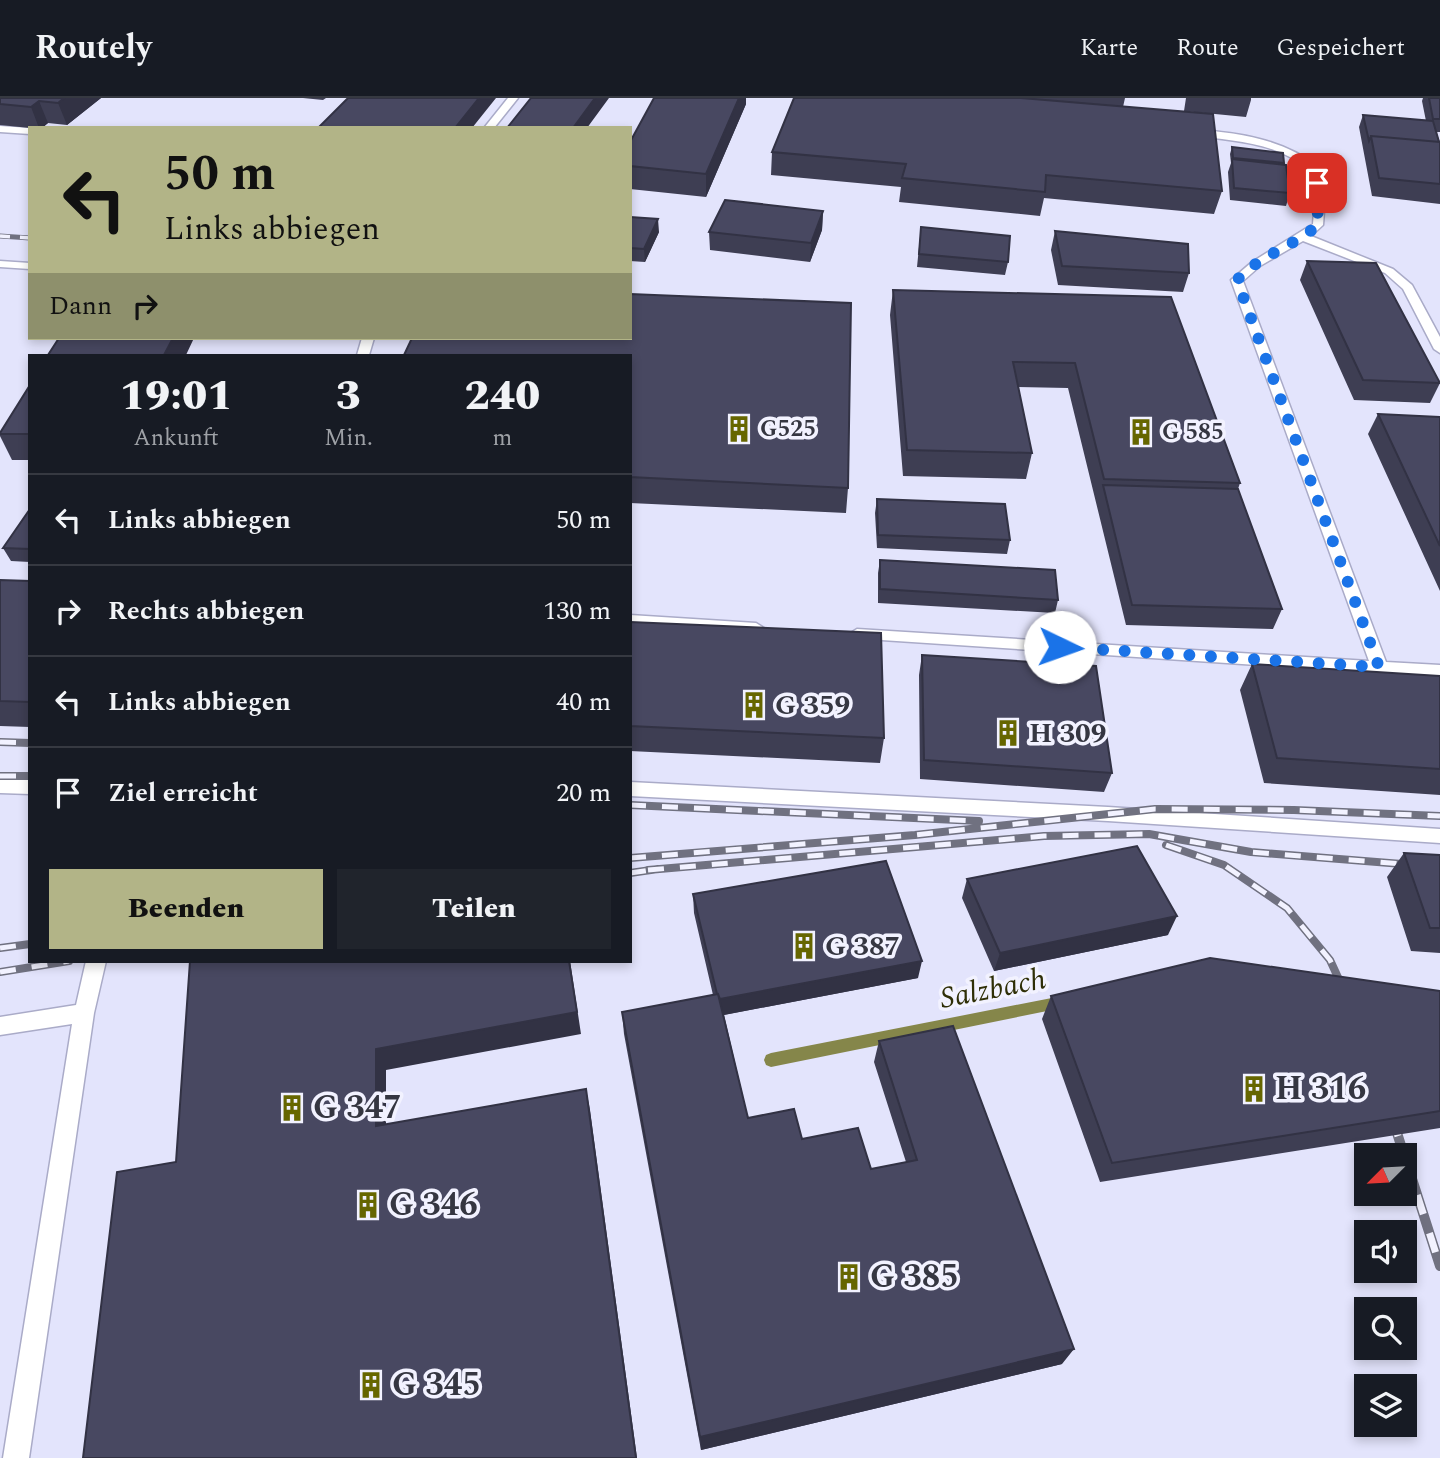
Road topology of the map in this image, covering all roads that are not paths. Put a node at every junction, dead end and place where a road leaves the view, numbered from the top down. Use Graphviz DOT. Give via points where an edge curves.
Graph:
graph roads {
  1 [pos="513,98"];
  2 [pos="491,126"];
  3 [pos="0,129"];
  4 [pos="28,131"];
  5 [pos="1182,131"];
  6 [pos="1304,237"];
  7 [pos="0,264"];
  8 [pos="28,266"];
  9 [pos="1440,349"];
  10 [pos="632,620"];
  11 [pos="766,629"];
  12 [pos="834,633"];
  13 [pos="1379,667"];
  14 [pos="1440,671"];
  15 [pos="0,786"];
  16 [pos="28,787"];
  17 [pos="632,789"];
  18 [pos="1440,836"];
  19 [pos="96,963"];
  20 [pos="84,1013"];
  21 [pos="0,1026"];
  22 [pos="16,1458"];
  1 -- 2 [label="lane"];
  3 -- 4 [label="lane"];
  5 -- 6 [label="lane" via="1262,141 1297,153 1315,169 1320,197 1318,225"];
  6 -- 9 [label="lane" via="1389,271 1408,287"];
  6 -- 13 [label="lane" via="1251,264 1237,280"];
  7 -- 8 [label="lane"];
  10 -- 11 [label="lane"];
  12 -- 13 [label="lane"];
  13 -- 14 [label="lane"];
  15 -- 16 [label="lane"];
  17 -- 18 [label="lane"];
  19 -- 20 [label="lane"];
  20 -- 21 [label="lane"];
  20 -- 22 [label="lane"];
}
